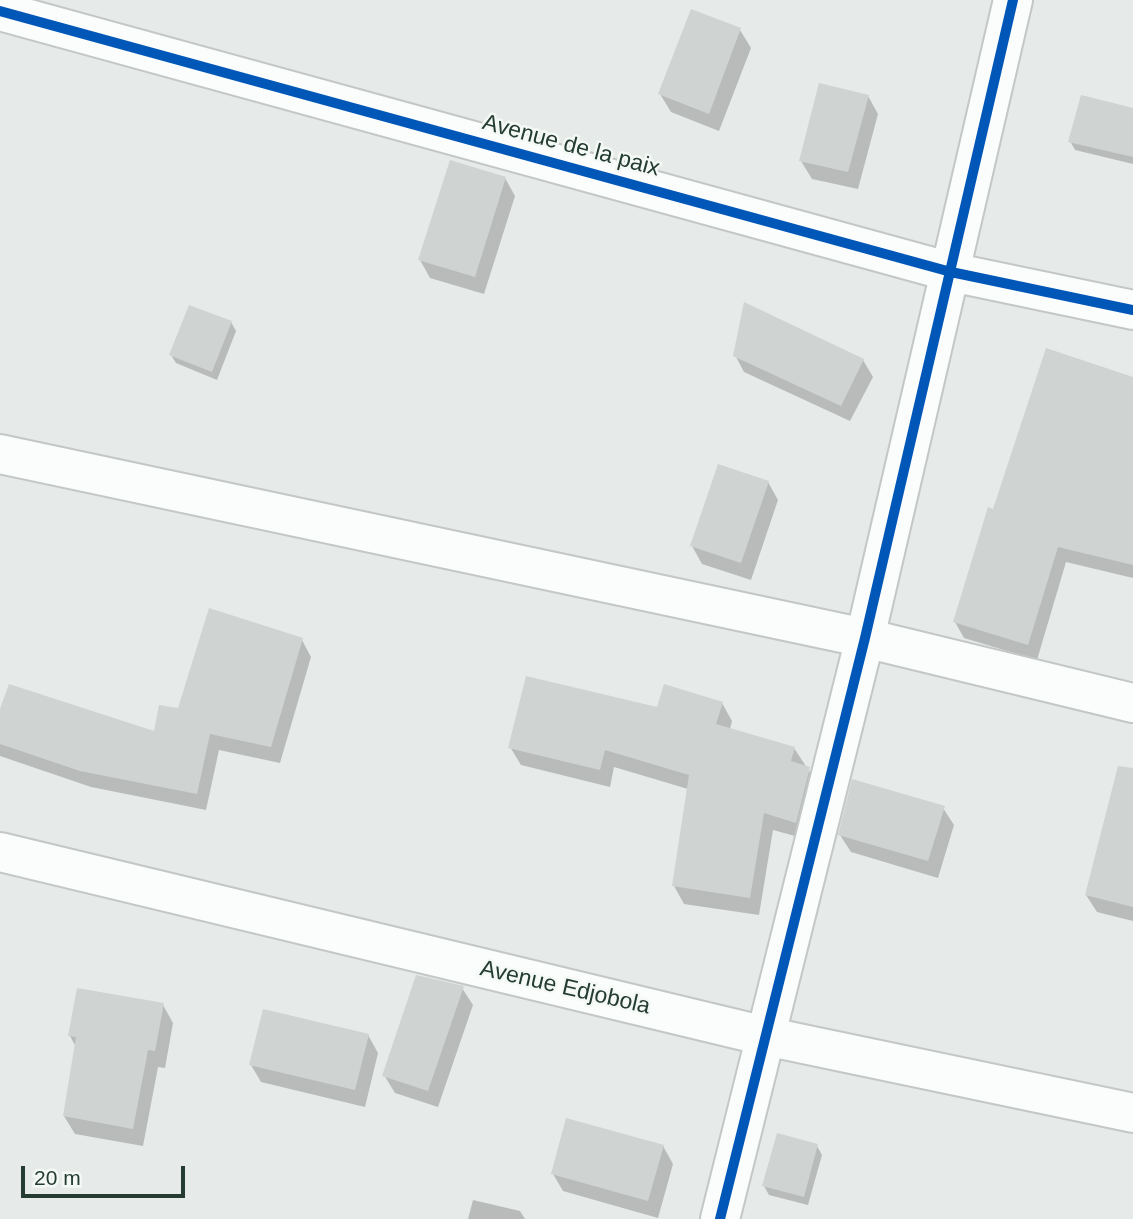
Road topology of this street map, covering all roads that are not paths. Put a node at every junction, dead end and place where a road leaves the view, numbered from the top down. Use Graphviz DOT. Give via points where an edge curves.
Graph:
graph roads {
  1 [pos="1013,0"];
  2 [pos="0,11"];
  3 [pos="951,272"];
  4 [pos="1133,310"];
  5 [pos="0,454"];
  6 [pos="865,638"];
  7 [pos="1133,703"];
  8 [pos="0,852"];
  9 [pos="765,1036"];
  10 [pos="1133,1113"];
  11 [pos="720,1219"];
  1 -- 3 [label="street"];
  2 -- 3 [label="street, Avenue de la paix"];
  3 -- 4 [label="street, Avenue de la paix"];
  3 -- 6 [label="street"];
  5 -- 6 [label="street"];
  6 -- 7 [label="street"];
  6 -- 9 [label="street"];
  8 -- 9 [label="street, Avenue Edjobola"];
  9 -- 10 [label="street, Avenue Edjobola"];
  9 -- 11 [label="street"];
}
